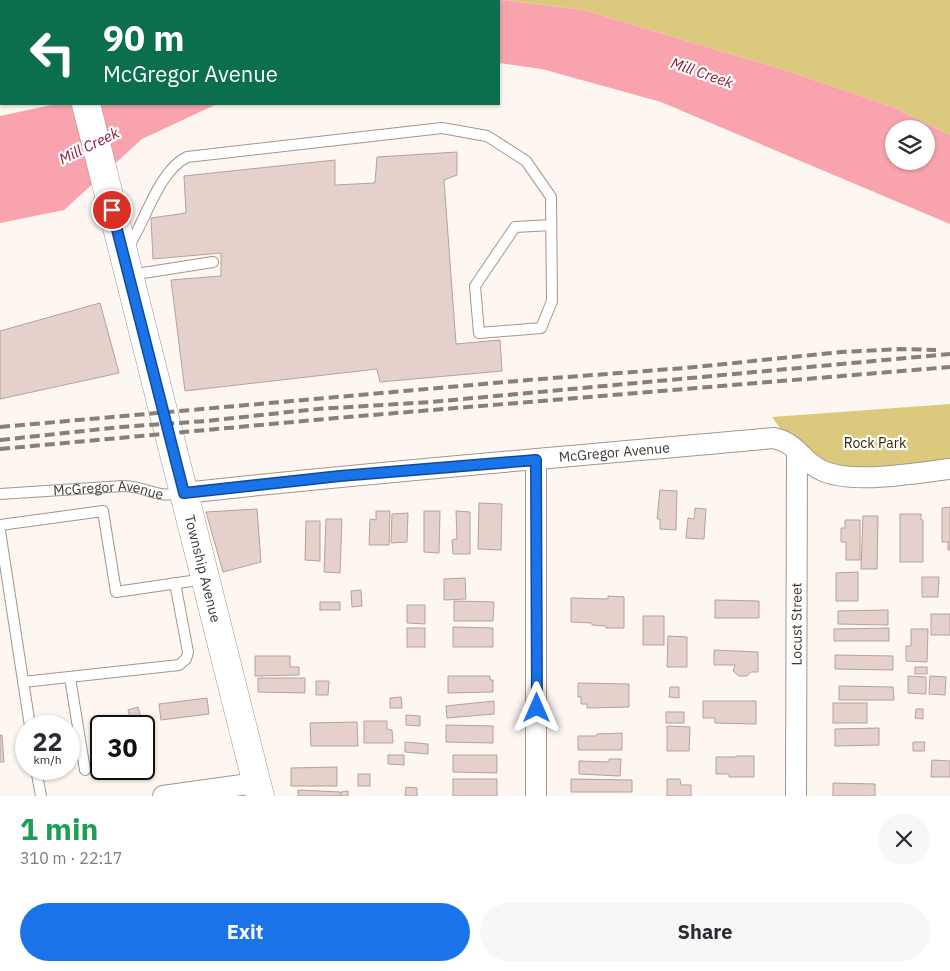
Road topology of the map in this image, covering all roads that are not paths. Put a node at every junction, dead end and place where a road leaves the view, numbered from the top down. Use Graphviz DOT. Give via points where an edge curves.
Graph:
graph roads {
  1 [pos="86,105"];
  2 [pos="552,225"];
  3 [pos="213,262"];
  4 [pos="126,264"];
  5 [pos="797,451"];
  6 [pos="536,460"];
  7 [pos="950,469"];
  8 [pos="184,493"];
  9 [pos="0,494"];
  10 [pos="0,525"];
  11 [pos="0,531"];
  12 [pos="206,579"];
  13 [pos="176,583"];
  14 [pos="70,678"];
  15 [pos="23,682"];
  16 [pos="28,715"];
  17 [pos="85,770"];
  18 [pos="38,780"];
  19 [pos="258,789"];
  20 [pos="40,796"];
  21 [pos="163,796"];
  22 [pos="536,796"];
  23 [pos="796,796"];
  1 -- 4 [label="main road, Township Avenue"];
  2 -- 2 [label="lane" via="552,301 541,328 479,333 475,286 516,227"];
  2 -- 4 [label="lane" via="551,197 526,161 487,136 442,128 187,157 176,164 157,191"];
  3 -- 4 [label="lane"];
  4 -- 8 [label="main road, Township Avenue"];
  5 -- 6 [label="street, McGregor Avenue" via="786,441 774,438"];
  5 -- 7 [label="street, McGregor Avenue" via="820,470 839,475 876,477"];
  5 -- 23 [label="street, Locust Street"];
  6 -- 8 [label="street, McGregor Avenue"];
  6 -- 22 [label="street"];
  8 -- 9 [label="lane, McGregor Avenue" via="168,496 135,486 123,486"];
  8 -- 12 [label="main road, Township Avenue"];
  10 -- 13 [label="lane" via="103,511 116,592"];
  11 -- 15 [label="lane"];
  12 -- 13 [label="lane"];
  12 -- 19 [label="main road, Township Avenue"];
  13 -- 14 [label="lane" via="188,652 186,660 179,665"];
  14 -- 15 [label="lane"];
  14 -- 17 [label="lane"];
  15 -- 16 [label="lane"];
  18 -- 20 [label="lane"];
  19 -- 21 [label="street"];
}
